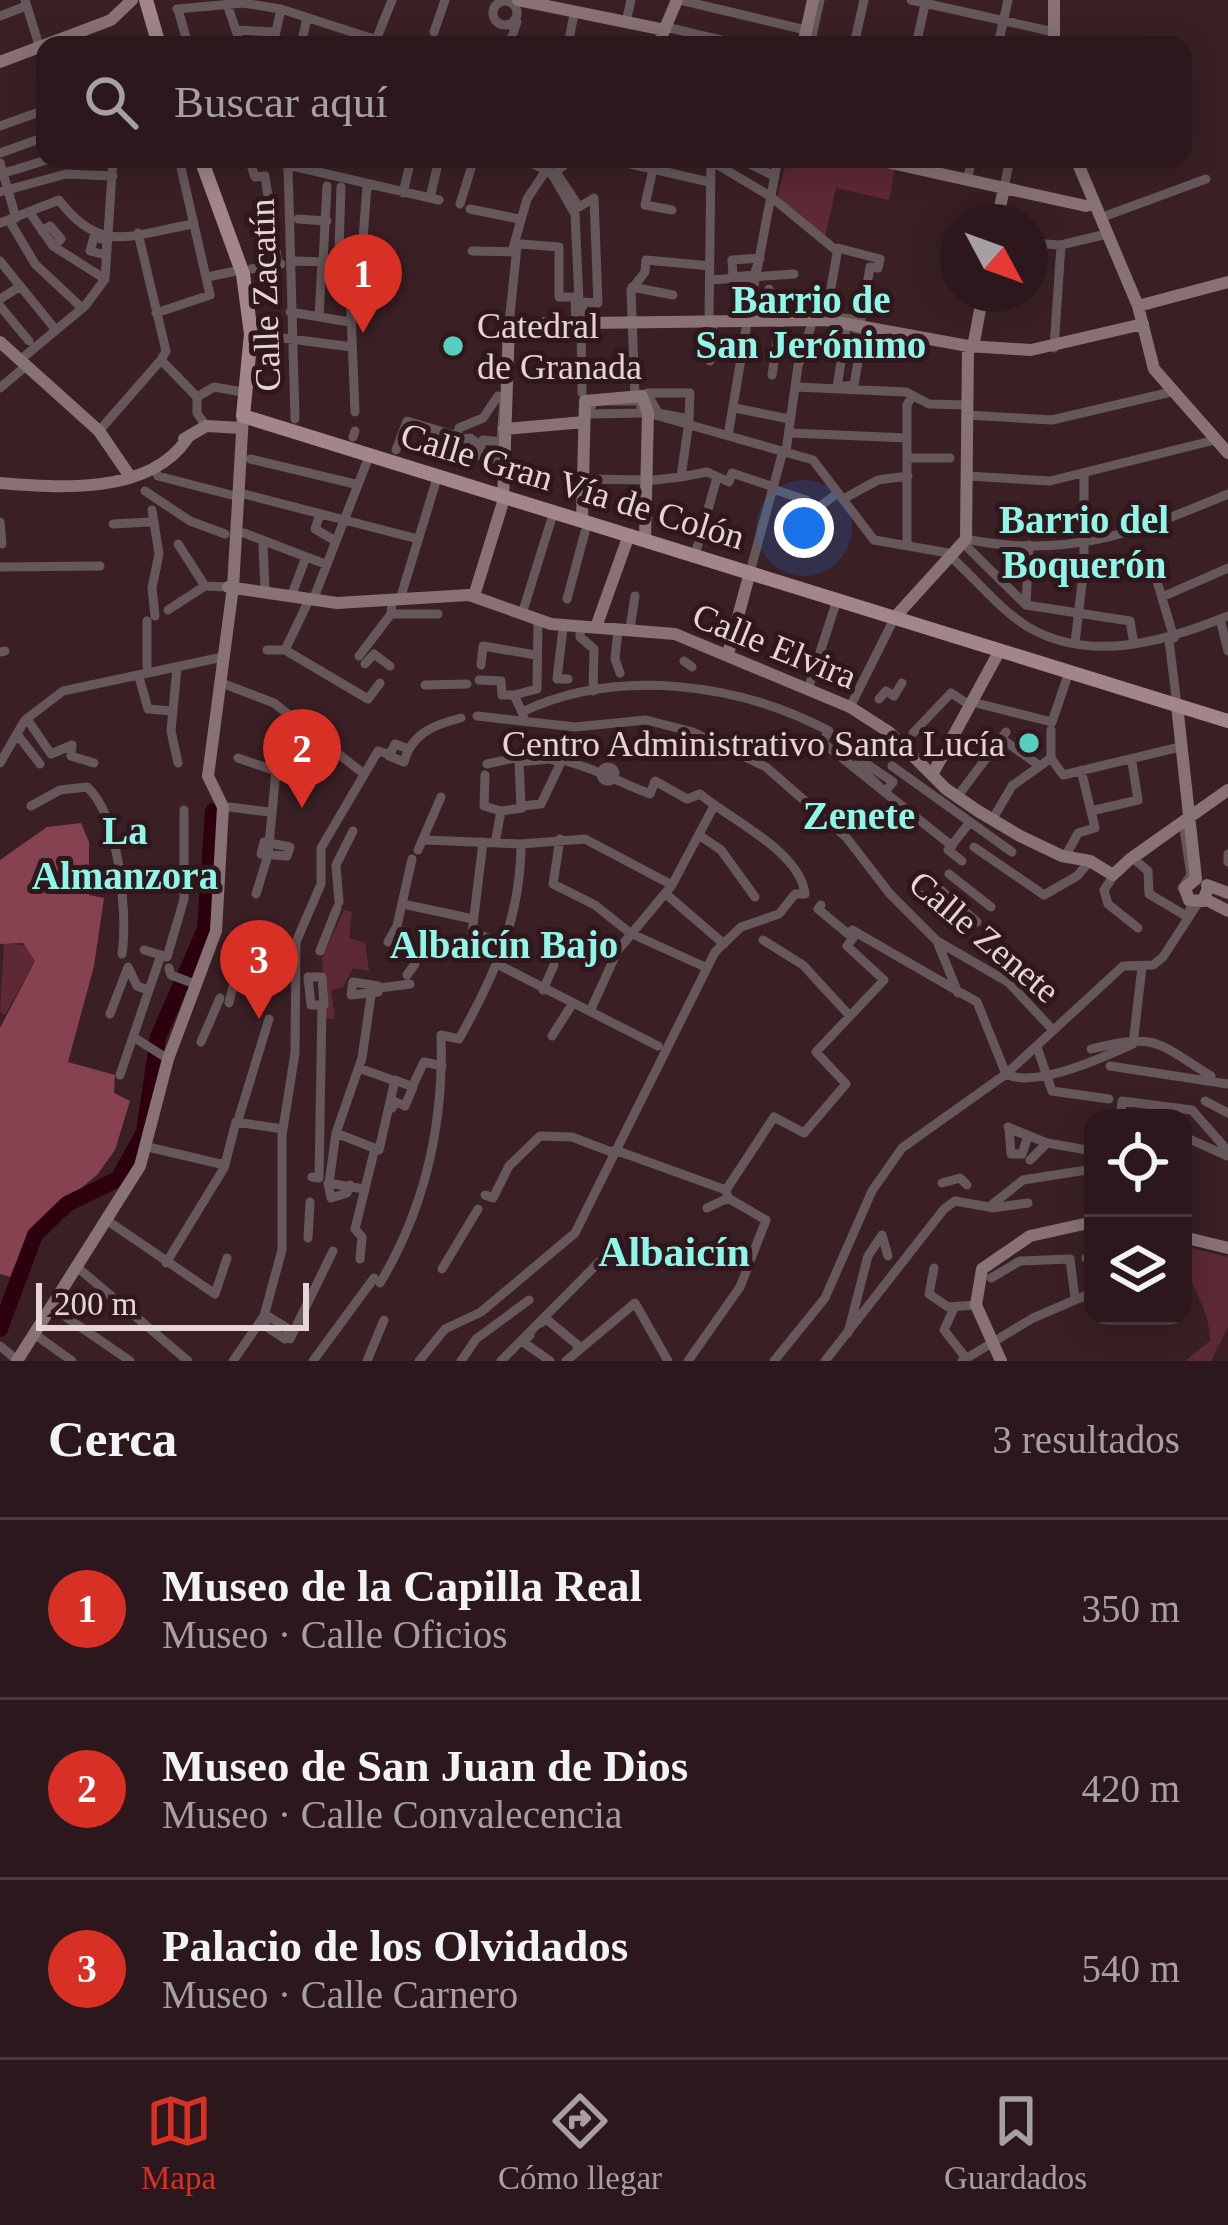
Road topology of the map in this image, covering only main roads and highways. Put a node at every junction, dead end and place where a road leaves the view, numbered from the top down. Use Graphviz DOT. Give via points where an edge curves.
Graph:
graph roads {
  1 [pos="132,0"];
  2 [pos="146,0"];
  3 [pos="520,0"];
  4 [pos="678,0"];
  5 [pos="816,0"];
  6 [pos="1054,0"];
  7 [pos="574,10"];
  8 [pos="667,29"];
  9 [pos="67,36"];
  10 [pos="156,36"];
  11 [pos="663,36"];
  12 [pos="806,36"];
  13 [pos="1054,36"];
  14 [pos="36,48"];
  15 [pos="0,62"];
  16 [pos="204,168"];
  17 [pos="918,168"];
  18 [pos="1080,168"];
  19 [pos="1004,188"];
  20 [pos="1094,202"];
  21 [pos="1001,204"];
  22 [pos="1228,282"];
  23 [pos="1138,306"];
  24 [pos="978,312"];
  25 [pos="1143,324"];
  26 [pos="1,345"];
  27 [pos="970,346"];
  28 [pos="243,422"];
  29 [pos="584,422"];
  30 [pos="504,429"];
  31 [pos="1228,453"];
  32 [pos="141,471"];
  33 [pos="0,484"];
  34 [pos="502,495"];
  35 [pos="583,526"];
  36 [pos="637,537"];
  37 [pos="750,572"];
  38 [pos="230,587"];
  39 [pos="474,596"];
  40 [pos="895,617"];
  41 [pos="596,627"];
  42 [pos="1000,650"];
  43 [pos="728,654"];
  44 [pos="218,682"];
  45 [pos="1177,705"];
  46 [pos="1228,721"];
  47 [pos="932,775"];
  48 [pos="1228,790"];
  49 [pos="1186,820"];
  50 [pos="1228,904"];
  51 [pos="1084,1223"];
  52 [pos="1192,1240"];
  53 [pos="1228,1248"];
  54 [pos="17,1360"];
  55 [pos="1001,1361"];
  1 -- 9 [label="main road" via="118,16"];
  2 -- 10 [label="main road"];
  3 -- 7 [label="main road"];
  4 -- 8 [label="main road"];
  5 -- 12 [label="main road"];
  6 -- 13 [label="main road"];
  7 -- 8 [label="main road"];
  8 -- 11 [label="main road"];
  14 -- 15 [label="main road"];
  16 -- 28 [label="main road" via="243,274 250,330"];
  17 -- 19 [label="main road"];
  18 -- 20 [label="main road"];
  19 -- 20 [label="main road"];
  19 -- 21 [label="main road"];
  20 -- 23 [label="main road"];
  22 -- 23 [label="main road"];
  23 -- 25 [label="main road"];
  24 -- 27 [label="main road"];
  25 -- 27 [label="main road" via="1054,348"];
  25 -- 31 [label="main road" via="1154,369"];
  26 -- 32 [label="main road"];
  27 -- 30 [label="main road" via="848,321 509,324"];
  27 -- 40 [label="main road" via="959,548"];
  28 -- 32 [label="main road" via="206,426"];
  28 -- 34 [label="main road, Calle Gran Vía de Colón"];
  28 -- 38 [label="main road"];
  29 -- 30 [label="main road"];
  29 -- 35 [label="main road"];
  29 -- 36 [label="main road" via="585,396 639,396 646,413"];
  30 -- 34 [label="main road"];
  32 -- 33 [label="main road" via="74,488"];
  34 -- 35 [label="main road, Calle Gran Vía de Colón"];
  34 -- 39 [label="main road"];
  35 -- 36 [label="main road, Calle Gran Vía de Colón"];
  36 -- 37 [label="main road, Calle Gran Vía de Colón"];
  36 -- 41 [label="main road"];
  37 -- 40 [label="main road, Calle Gran Vía de Colón"];
  37 -- 43 [label="main road"];
  38 -- 39 [label="main road, Calle Elvira" via="311,600"];
  38 -- 44 [label="main road"];
  38 -- 44 [label="main road"];
  39 -- 41 [label="main road, Calle Elvira" via="563,626"];
  40 -- 42 [label="main road, Calle Gran Vía de Colón"];
  41 -- 43 [label="main road, Calle Elvira" via="675,634"];
  42 -- 45 [label="main road, Calle Gran Vía de Colón"];
  42 -- 47 [label="main road"];
  43 -- 47 [label="main road, Calle Elvira" via="850,707 890,731"];
  44 -- 54 [label="main road" via="209,784 226,807 219,918 160,1056 148,1147"];
  45 -- 46 [label="main road, Calle Gran Vía de Colón"];
  45 -- 49 [label="main road"];
  47 -- 49 [label="main road, Calle Elvira" via="992,820 1113,875"];
  48 -- 49 [label="main road"];
  49 -- 50 [label="main road" via="1201,896"];
  51 -- 55 [label="main road" via="1047,1229 997,1254 976,1281 976,1305"];
  52 -- 53 [label="main road"];
}
